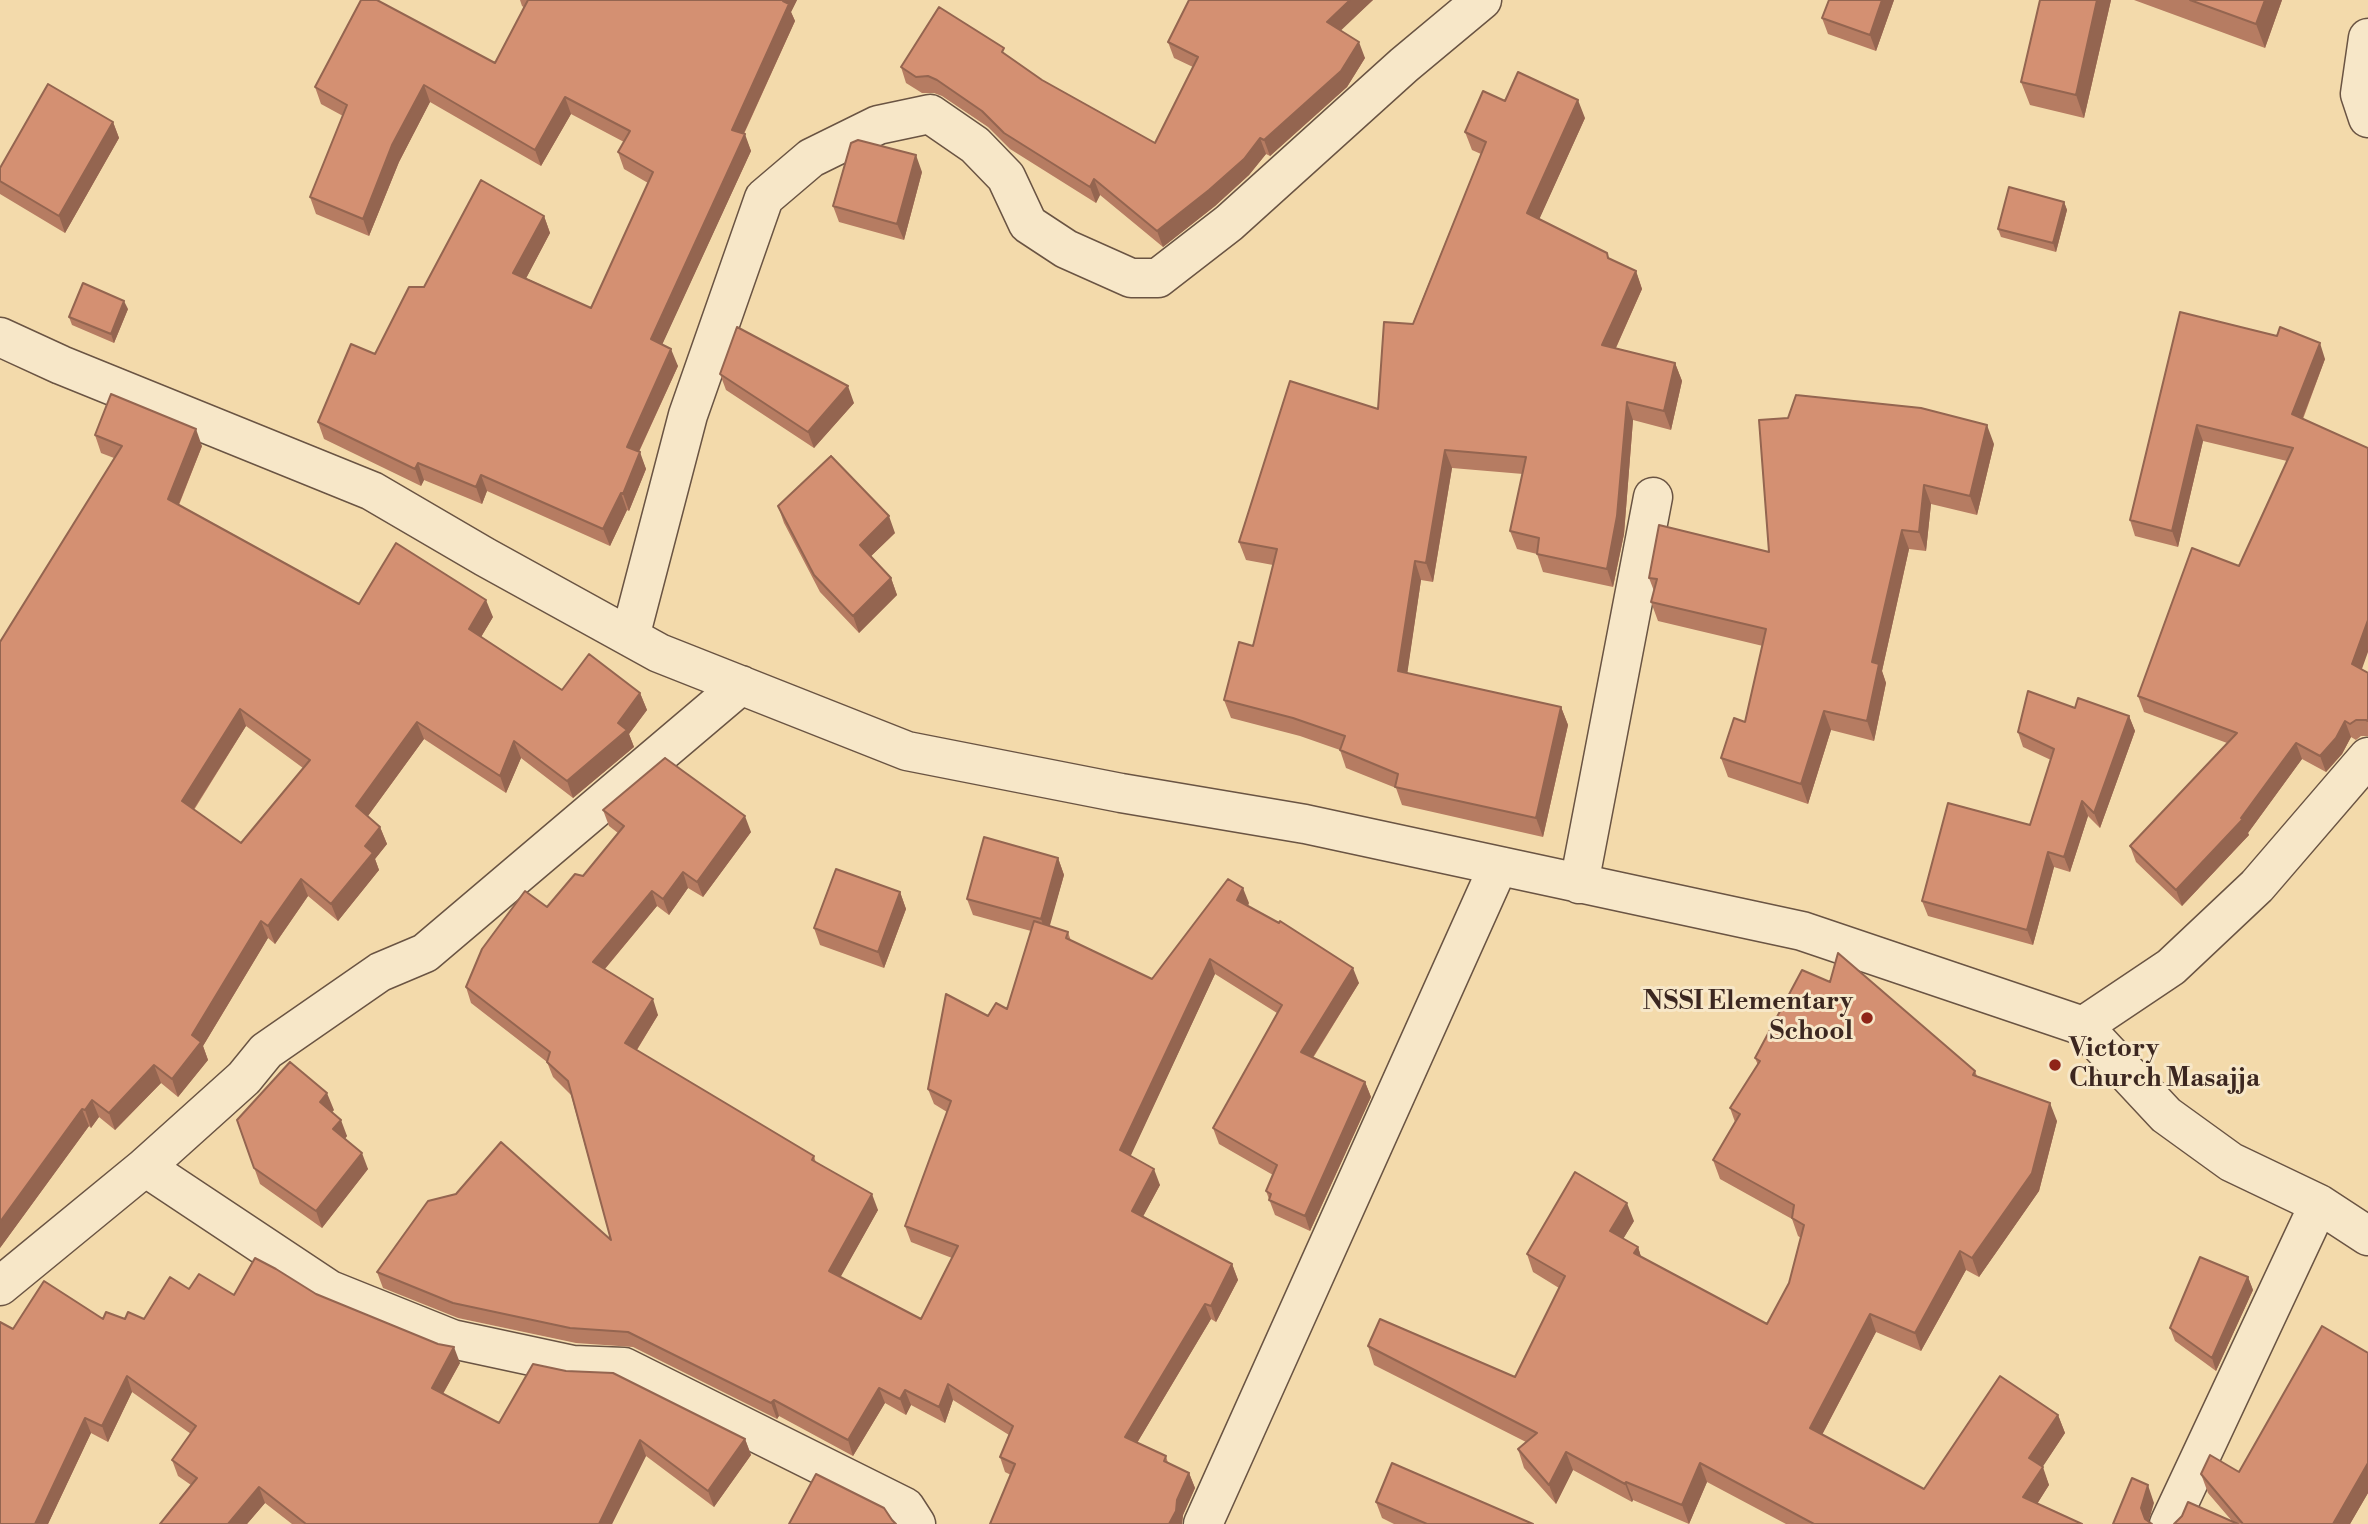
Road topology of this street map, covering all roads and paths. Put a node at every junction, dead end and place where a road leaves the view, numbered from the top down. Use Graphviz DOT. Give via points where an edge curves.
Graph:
graph roads {
  1 [pos="1482,0"];
  2 [pos="2368,38"];
  3 [pos="2368,118"];
  4 [pos="0,337"];
  5 [pos="1653,497"];
  6 [pos="630,637"];
  7 [pos="741,685"];
  8 [pos="2368,757"];
  9 [pos="1498,867"];
  10 [pos="1578,884"];
  11 [pos="2083,1026"];
  12 [pos="145,1167"];
  13 [pos="2319,1204"];
  14 [pos="2368,1236"];
  15 [pos="0,1286"];
  16 [pos="916,1524"];
  17 [pos="1203,1524"];
  18 [pos="2169,1524"];
  1 -- 6 [label="street" via="1230,223 1158,278 1131,278 1066,249 1028,224 1006,177 975,145 930,114 878,125 811,158 764,198 688,415"];
  2 -- 3 [label="street" via="2360,94"];
  4 -- 6 [label="street" via="372,491"];
  5 -- 10 [label="street"];
  6 -- 7 [label="street"];
  7 -- 9 [label="street" via="907,751 1305,824"];
  7 -- 12 [label="street" via="425,953 380,972 266,1051 244,1078"];
  8 -- 11 [label="street" via="2248,895 2171,967"];
  9 -- 10 [label="street"];
  9 -- 17 [label="street"];
  10 -- 11 [label="street" via="1802,931"];
  11 -- 13 [label="street" via="2166,1115 2231,1162"];
  12 -- 15 [label="street"];
  12 -- 16 [label="street" via="330,1290 452,1339 573,1365 624,1367 905,1507"];
  13 -- 14 [label="street"];
  13 -- 18 [label="street"];
}
